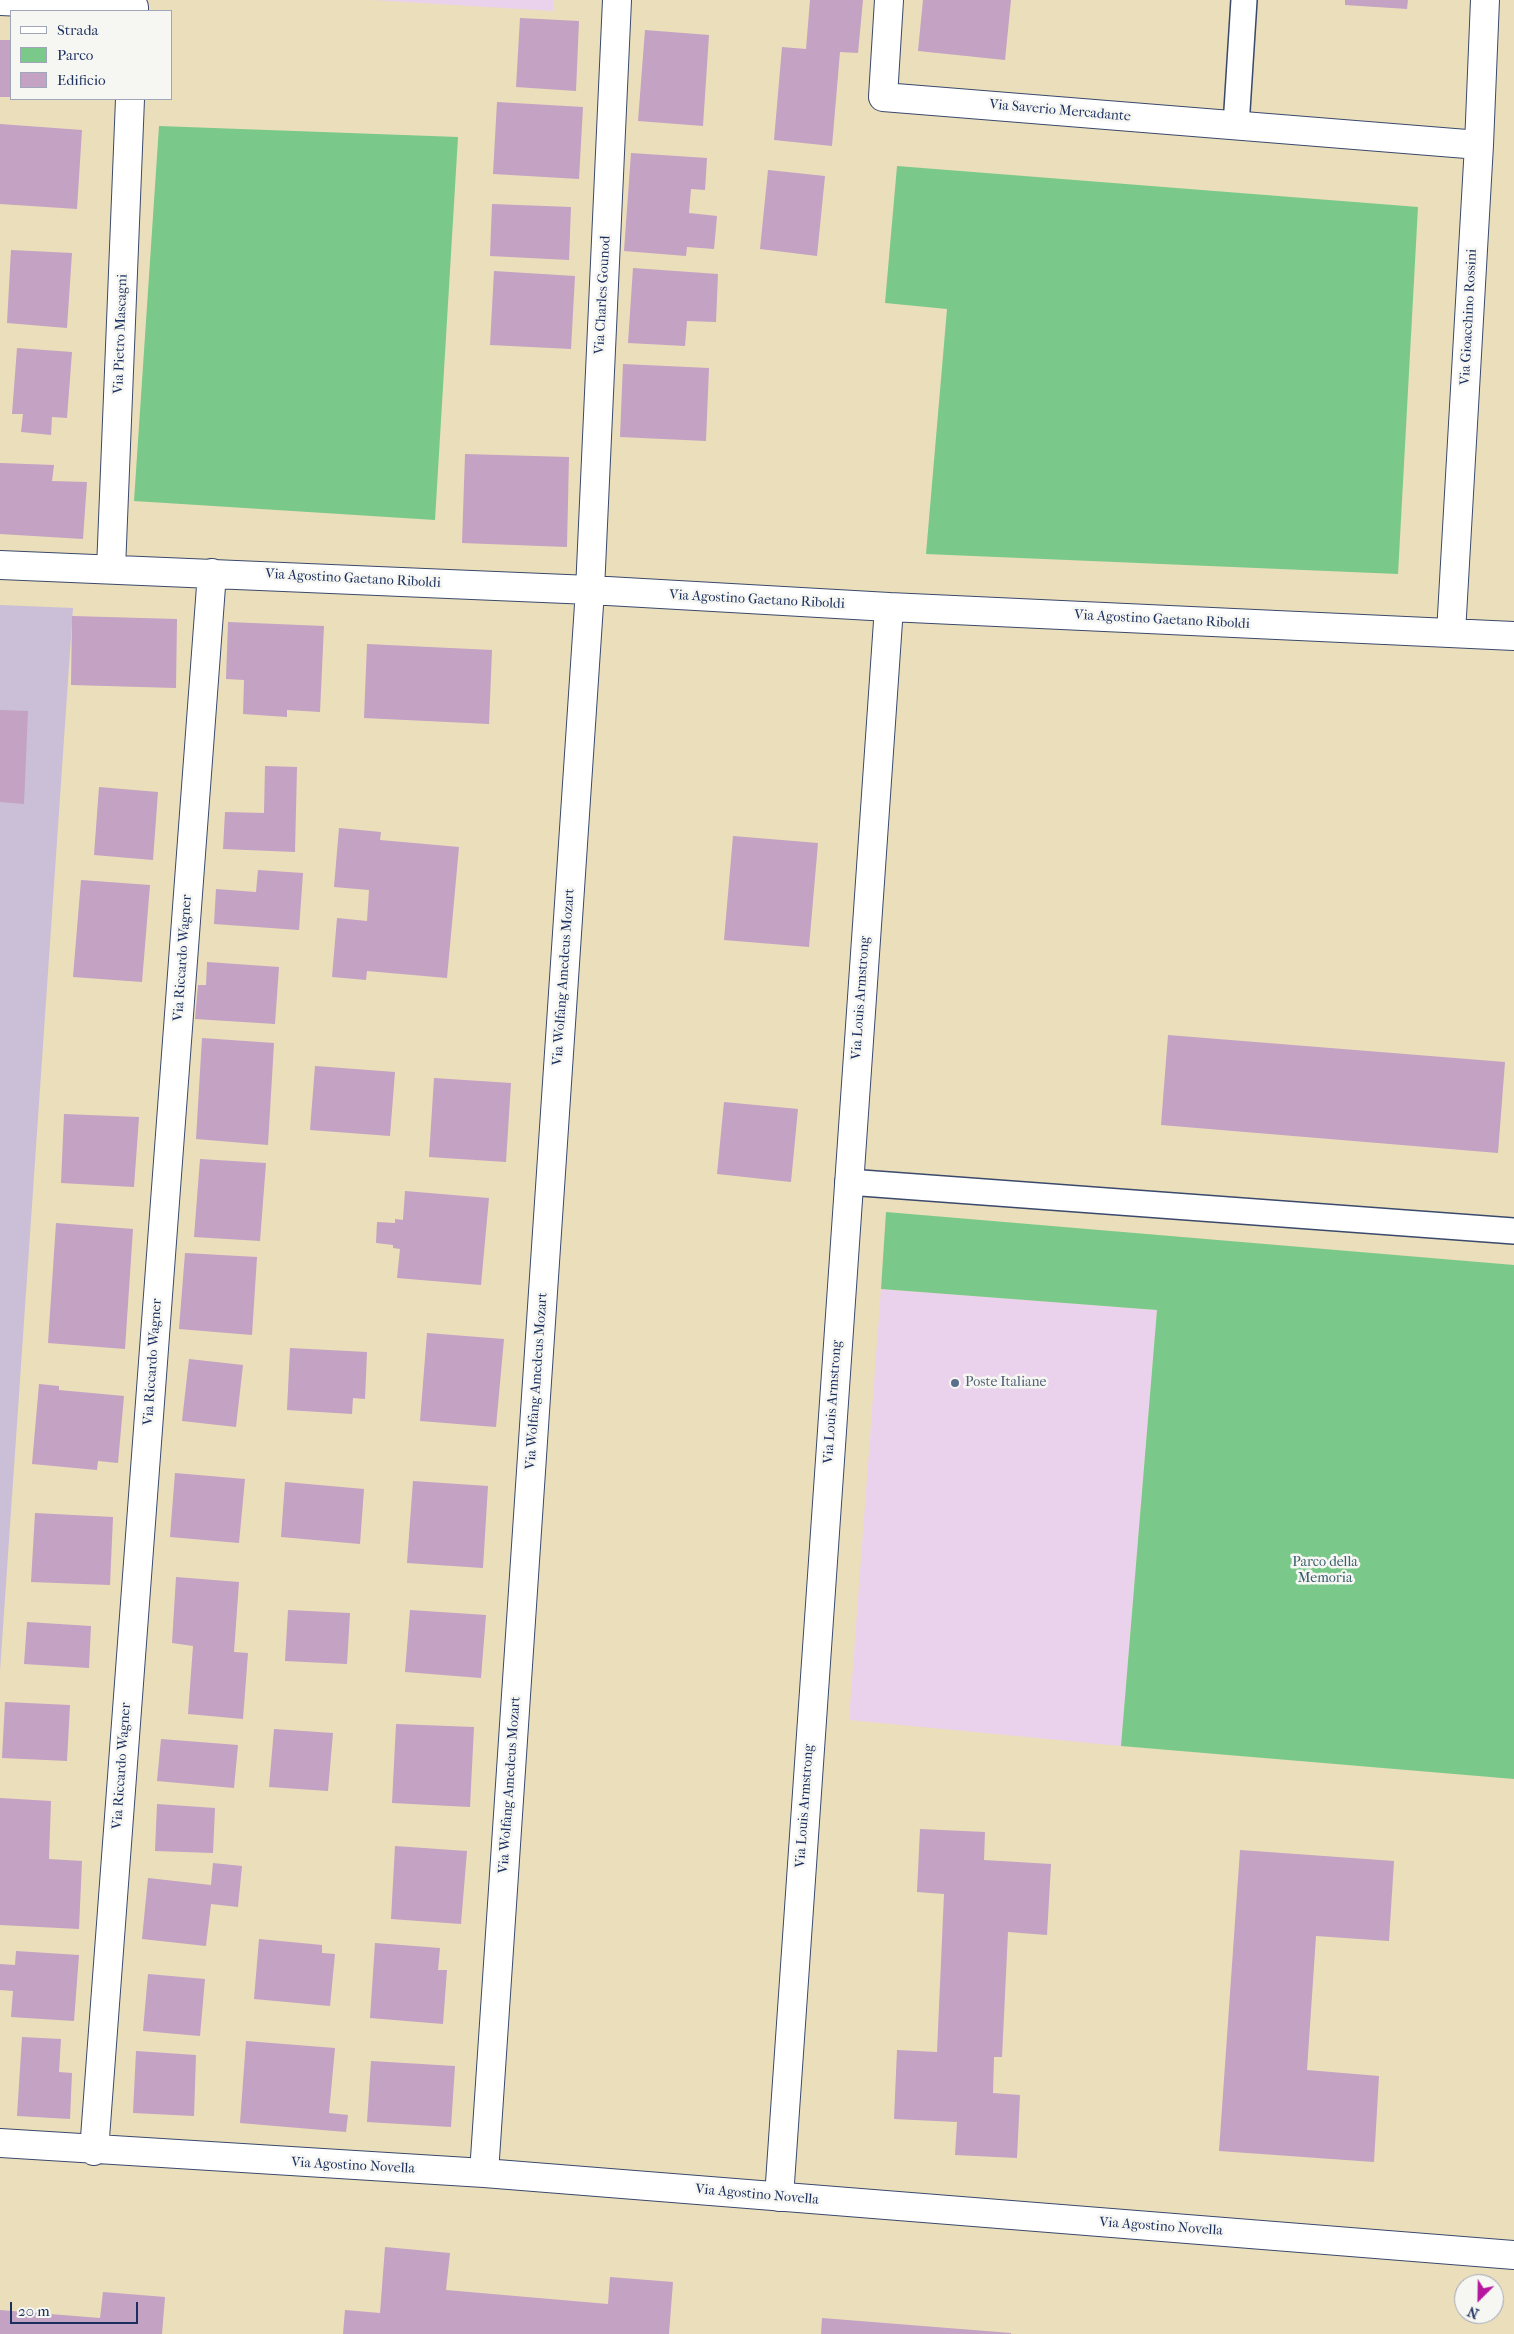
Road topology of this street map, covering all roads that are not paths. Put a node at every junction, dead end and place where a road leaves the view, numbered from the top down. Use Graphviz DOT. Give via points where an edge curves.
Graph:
graph roads {
  1 [pos="617,0"];
  2 [pos="889,0"];
  3 [pos="1244,0"];
  4 [pos="1485,0"];
  5 [pos="0,1"];
  6 [pos="134,10"];
  7 [pos="130,100"];
  8 [pos="1236,126"];
  9 [pos="1479,144"];
  10 [pos="0,565"];
  11 [pos="111,569"];
  12 [pos="212,573"];
  13 [pos="590,590"];
  14 [pos="888,607"];
  15 [pos="1451,633"];
  16 [pos="1514,636"];
  17 [pos="848,1182"];
  18 [pos="1514,1231"];
  19 [pos="0,2143"];
  20 [pos="94,2150"];
  21 [pos="484,2173"];
  22 [pos="779,2197"];
  23 [pos="1514,2255"];
  1 -- 13 [label="street, Via Charles Gounod"];
  2 -- 8 [label="street, Via Saverio Mercadante" via="883,97"];
  3 -- 8 [label="lane"];
  4 -- 9 [label="street, Via Gioacchino Rossini"];
  5 -- 6 [label="street" via="134,7"];
  7 -- 11 [label="street, Via Pietro Mascagni"];
  8 -- 9 [label="street, Via Saverio Mercadante"];
  9 -- 15 [label="street, Via Gioacchino Rossini"];
  10 -- 11 [label="street, Via Agostino Gaetano Riboldi"];
  11 -- 12 [label="street, Via Agostino Gaetano Riboldi"];
  12 -- 13 [label="street, Via Agostino Gaetano Riboldi"];
  12 -- 20 [label="street, Via Riccardo Wagner"];
  13 -- 14 [label="street, Via Agostino Gaetano Riboldi"];
  13 -- 21 [label="street, Via Wolfang Amedeus Mozart"];
  14 -- 15 [label="street, Via Agostino Gaetano Riboldi"];
  14 -- 17 [label="street, Via Louis Armstrong"];
  15 -- 16 [label="street, Via Agostino Gaetano Riboldi"];
  17 -- 18 [label="lane"];
  17 -- 22 [label="street, Via Louis Armstrong"];
  19 -- 20 [label="street, Via Agostino Novella"];
  20 -- 21 [label="street, Via Agostino Novella"];
  21 -- 22 [label="street, Via Agostino Novella"];
  22 -- 23 [label="street, Via Agostino Novella"];
}
